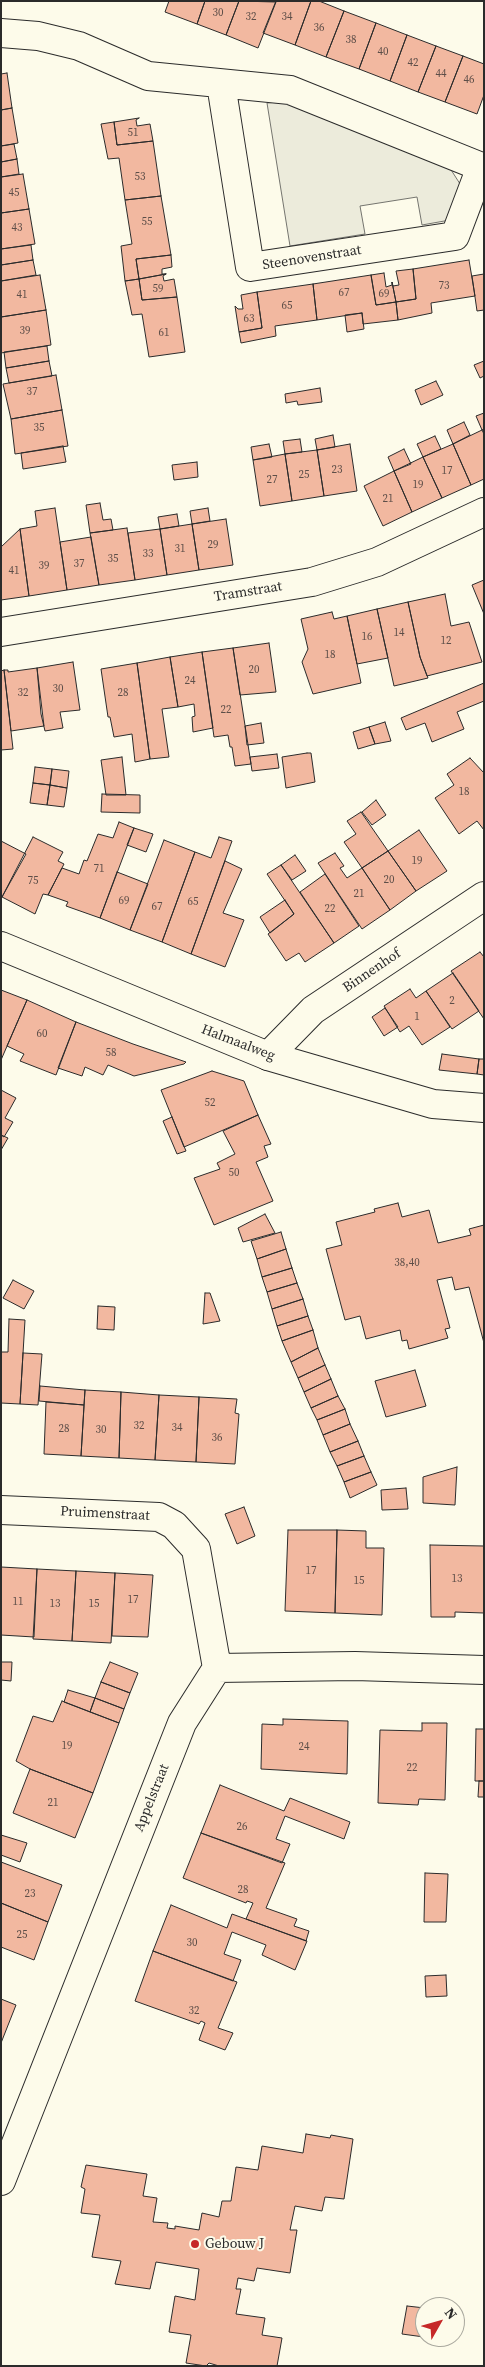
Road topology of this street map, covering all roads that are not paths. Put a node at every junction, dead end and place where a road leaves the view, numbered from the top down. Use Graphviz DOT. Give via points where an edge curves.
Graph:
graph roads {
  1 [pos="1,33"];
  2 [pos="221,84"];
  3 [pos="482,168"];
  4 [pos="484,512"];
  5 [pos="1,632"];
  6 [pos="484,896"];
  7 [pos="1,946"];
  8 [pos="268,1056"];
  9 [pos="484,1108"];
  10 [pos="1,1510"];
  11 [pos="217,1668"];
  12 [pos="484,1670"];
  13 [pos="1,2181"];
  1 -- 2 [label="street, Steenovenstraat" via="38,36 79,46 148,76"];
  2 -- 3 [label="street, Steenovenstraat" via="290,90"];
  2 -- 3 [label="street, Steenovenstraat" via="250,267 455,236"];
  4 -- 5 [label="street, Tramstraat" via="377,562 312,582"];
  6 -- 8 [label="street, Binnenhof" via="313,1010"];
  7 -- 8 [label="street, Halmaalweg"];
  8 -- 9 [label="street, Halmaalweg" via="433,1104"];
  10 -- 11 [label="street, Pruimenstraat" via="159,1517 174,1526 196,1549"];
  11 -- 12 [label="street" via="355,1666"];
  11 -- 13 [label="street, Appelstraat" via="182,1723"];
}
